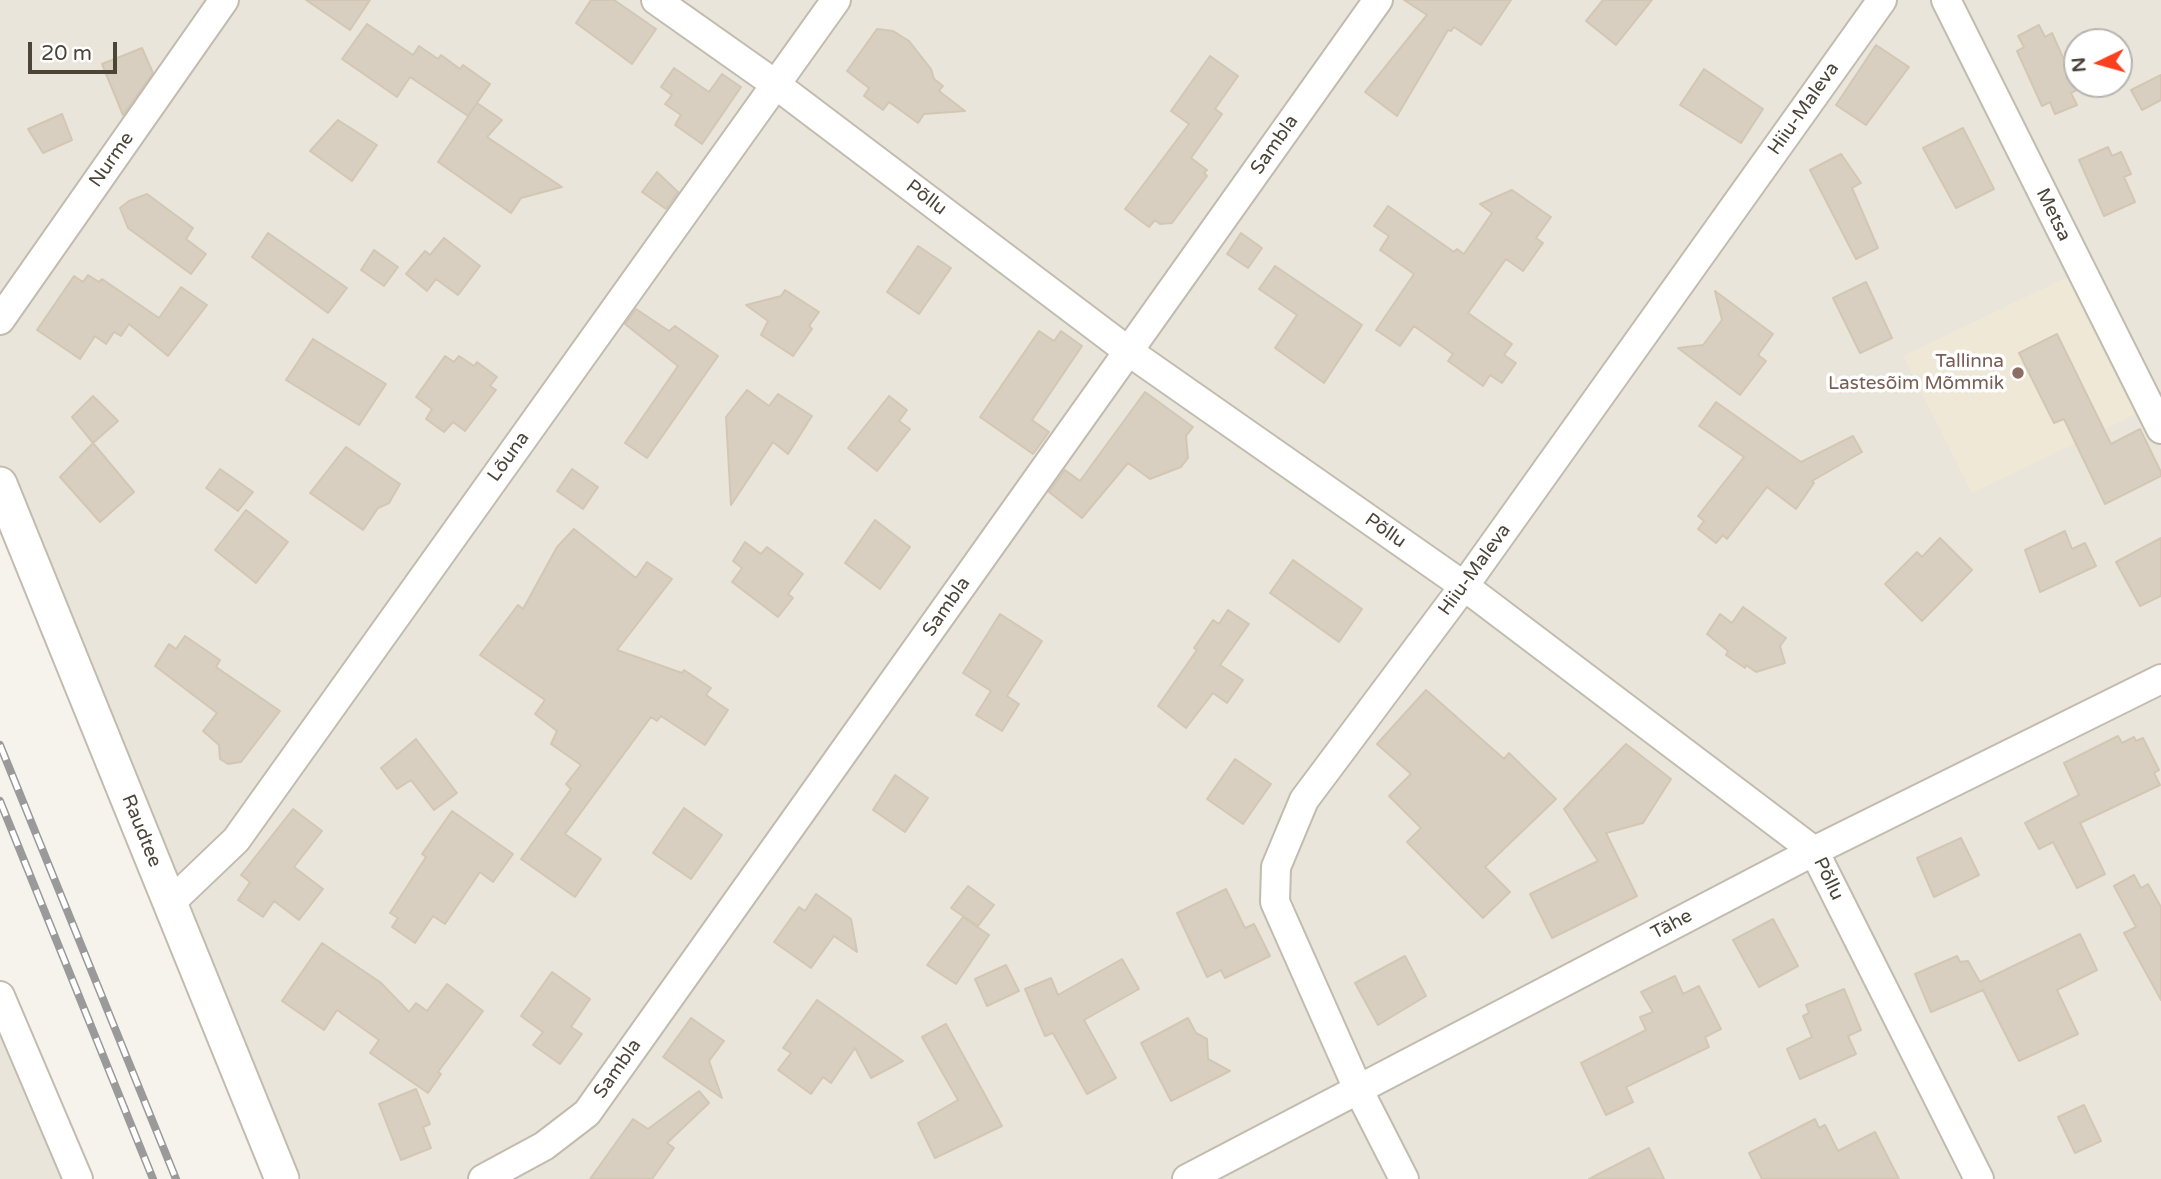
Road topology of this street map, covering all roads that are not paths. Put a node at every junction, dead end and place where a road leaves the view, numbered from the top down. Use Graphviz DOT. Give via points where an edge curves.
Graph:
graph roads {
  1 [pos="224,0"];
  2 [pos="656,0"];
  3 [pos="836,0"];
  4 [pos="1378,0"];
  5 [pos="1882,0"];
  6 [pos="1946,0"];
  7 [pos="775,84"];
  8 [pos="0,320"];
  9 [pos="1128,351"];
  10 [pos="2161,429"];
  11 [pos="0,484"];
  12 [pos="1464,586"];
  13 [pos="2161,679"];
  14 [pos="1814,851"];
  15 [pos="170,902"];
  16 [pos="0,996"];
  17 [pos="1358,1089"];
  18 [pos="78,1179"];
  19 [pos="282,1179"];
  20 [pos="483,1179"];
  21 [pos="1187,1179"];
  22 [pos="1404,1179"];
  23 [pos="1979,1179"];
  1 -- 8 [label="street, Nurme"];
  2 -- 7 [label="street, Põllu"];
  3 -- 7 [label="street, Lõuna"];
  4 -- 9 [label="street, Sambla"];
  5 -- 12 [label="street, Hiiu-Maleva"];
  6 -- 10 [label="street, Metsa"];
  7 -- 9 [label="street, Põllu"];
  7 -- 15 [label="street, Lõuna" via="236,840"];
  9 -- 12 [label="street, Põllu"];
  9 -- 20 [label="street, Sambla" via="587,1113 544,1146"];
  11 -- 15 [label="street, Raudtee"];
  12 -- 14 [label="street, Põllu"];
  12 -- 17 [label="street, Hiiu-Maleva" via="1304,800 1276,867 1275,902"];
  13 -- 14 [label="street, Tähe"];
  14 -- 17 [label="street, Tähe"];
  14 -- 23 [label="street, Põllu"];
  15 -- 19 [label="street, Raudtee"];
  16 -- 18 [label="street"];
  17 -- 21 [label="street, Tähe"];
  17 -- 22 [label="street, Hiiu-Maleva"];
}
